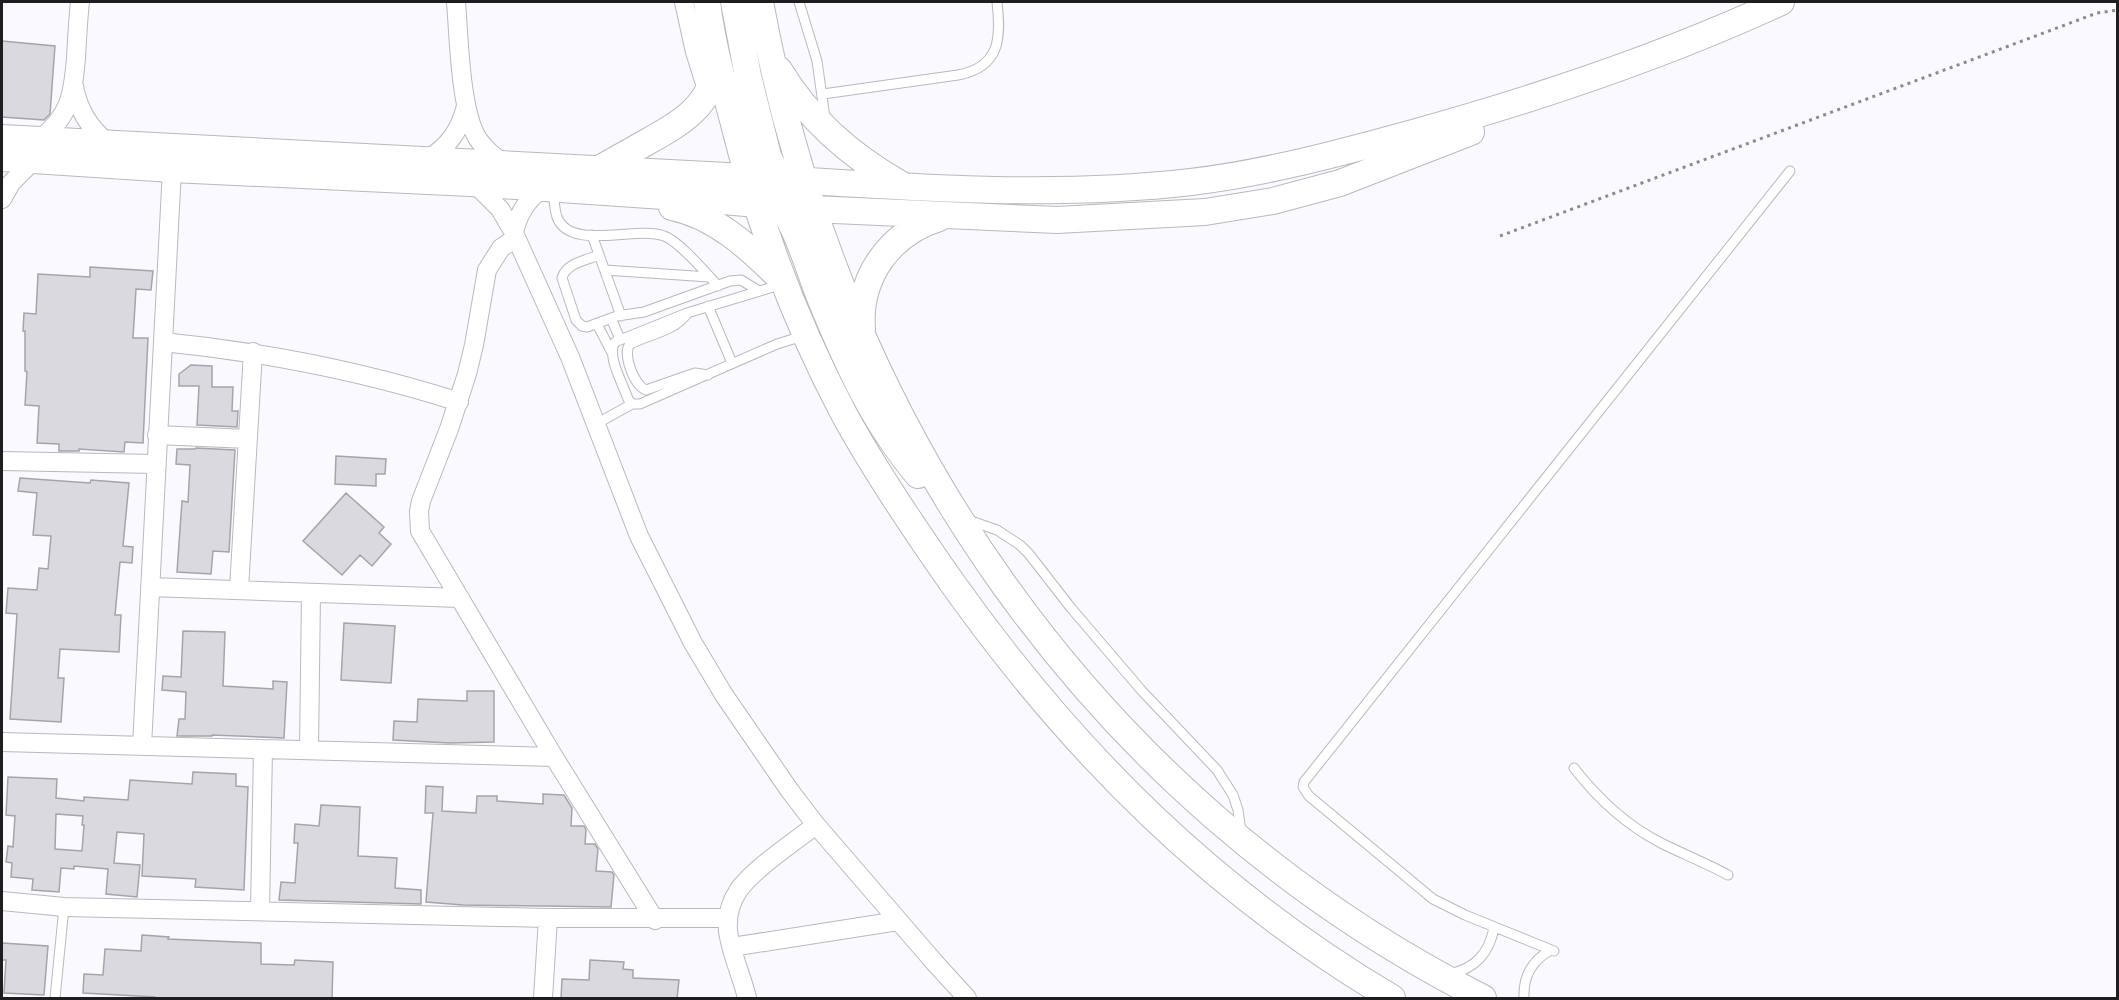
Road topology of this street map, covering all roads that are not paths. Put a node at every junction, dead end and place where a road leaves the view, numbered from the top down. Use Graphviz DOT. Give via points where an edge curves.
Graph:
graph roads {
  1 [pos="80,2"];
  2 [pos="456,2"];
  3 [pos="684,2"];
  4 [pos="707,2"];
  5 [pos="735,2"];
  6 [pos="760,2"];
  7 [pos="799,2"];
  8 [pos="997,2"];
  9 [pos="1781,2"];
  10 [pos="769,51"];
  11 [pos="716,56"];
  12 [pos="1600,76"];
  13 [pos="74,84"];
  14 [pos="708,93"];
  15 [pos="823,94"];
  16 [pos="466,106"];
  17 [pos="826,130"];
  18 [pos="2,138"];
  19 [pos="108,143"];
  20 [pos="37,150"];
  21 [pos="2,158"];
  22 [pos="428,159"];
  23 [pos="505,164"];
  24 [pos="172,169"];
  25 [pos="599,170"];
  26 [pos="1790,171"];
  27 [pos="748,177"];
  28 [pos="791,180"];
  29 [pos="470,183"];
  30 [pos="905,187"];
  31 [pos="548,188"];
  32 [pos="632,194"];
  33 [pos="2,199"];
  34 [pos="757,205"];
  35 [pos="782,207"];
  36 [pos="812,209"];
  37 [pos="944,216"];
  38 [pos="592,235"];
  39 [pos="515,236"];
  40 [pos="599,255"];
  41 [pos="605,270"];
  42 [pos="709,276"];
  43 [pos="785,283"];
  44 [pos="718,286"];
  45 [pos="759,291"];
  46 [pos="708,306"];
  47 [pos="687,313"];
  48 [pos="621,316"];
  49 [pos="610,318"];
  50 [pos="597,324"];
  51 [pos="807,335"];
  52 [pos="620,339"];
  53 [pos="863,341"];
  54 [pos="163,342"];
  55 [pos="611,351"];
  56 [pos="253,352"];
  57 [pos="732,363"];
  58 [pos="708,375"];
  59 [pos="459,402"];
  60 [pos="632,404"];
  61 [pos="596,424"];
  62 [pos="157,435"];
  63 [pos="248,439"];
  64 [pos="2,460"];
  65 [pos="156,464"];
  66 [pos="959,519"];
  67 [pos="150,587"];
  68 [pos="238,589"];
  69 [pos="311,593"];
  70 [pos="460,598"];
  71 [pos="2,742"];
  72 [pos="142,746"];
  73 [pos="263,749"];
  74 [pos="309,750"];
  75 [pos="554,757"];
  76 [pos="1574,768"];
  77 [pos="816,825"];
  78 [pos="1241,840"];
  79 [pos="1728,875"];
  80 [pos="2,901"];
  81 [pos="64,907"];
  82 [pos="260,911"];
  83 [pos="548,918"];
  84 [pos="728,918"];
  85 [pos="655,920"];
  86 [pos="898,921"];
  87 [pos="1494,928"];
  88 [pos="732,947"];
  89 [pos="1439,976"];
  90 [pos="55,999"];
  91 [pos="543,999"];
  92 [pos="747,999"];
  93 [pos="967,999"];
  94 [pos="1392,999"];
  95 [pos="1483,999"];
  96 [pos="1524,999"];
  1 -- 13 [label="street"];
  2 -- 16 [label="street"];
  3 -- 14 [label="street"];
  4 -- 11 [label="street"];
  5 -- 28 [label="street" via="765,144 773,168"];
  6 -- 10 [label="street"];
  7 -- 15 [label="lane"];
  8 -- 15 [label="lane" via="998,43 989,59 975,70"];
  9 -- 12 [label="street" via="1679,47"];
  10 -- 17 [label="street" via="794,93"];
  10 -- 28 [label="street"];
  11 -- 14 [label="street"];
  11 -- 27 [label="street"];
  12 -- 30 [label="street" via="1381,142 1227,177 1114,189"];
  12 -- 37 [label="street" via="1539,105 1372,171 1273,201 1205,212 1107,219"];
  13 -- 19 [label="street" via="84,118"];
  13 -- 20 [label="street" via="63,116"];
  14 -- 25 [label="street" via="684,121"];
  15 -- 17 [label="lane"];
  16 -- 22 [label="street" via="453,137"];
  16 -- 23 [label="street" via="479,140"];
  17 -- 30 [label="street" via="861,160"];
  18 -- 20 [label="street"];
  19 -- 20 [label="street"];
  19 -- 22 [label="street"];
  20 -- 21 [label="street"];
  20 -- 24 [label="street"];
  20 -- 33 [label="street"];
  22 -- 23 [label="street"];
  23 -- 25 [label="street"];
  24 -- 29 [label="street"];
  24 -- 54 [label="street"];
  25 -- 27 [label="street"];
  26 -- 87 [label="lane" via="1304,782 1309,796 1422,891 1444,906"];
  27 -- 28 [label="street"];
  27 -- 34 [label="street"];
  27 -- 35 [label="street" via="771,192"];
  28 -- 30 [label="street"];
  28 -- 36 [label="street" via="800,201"];
  29 -- 31 [label="street"];
  29 -- 39 [label="street" via="500,209"];
  31 -- 32 [label="street"];
  31 -- 38 [label="lane" via="560,223 572,233"];
  31 -- 39 [label="street" via="526,202"];
  32 -- 34 [label="street"];
  32 -- 43 [label="street" via="716,224"];
  34 -- 35 [label="street"];
  34 -- 43 [label="street"];
  35 -- 36 [label="street"];
  35 -- 66 [label="street" via="863,394 913,470"];
  36 -- 37 [label="street"];
  36 -- 53 [label="street"];
  37 -- 53 [label="street" via="903,235 879,260 864,296"];
  38 -- 40 [label="lane"];
  38 -- 42 [label="lane" via="664,236"];
  39 -- 59 [label="street" via="501,248 487,270"];
  39 -- 61 [label="street"];
  40 -- 41 [label="lane"];
  40 -- 50 [label="lane" via="570,267 562,278 578,323 587,327"];
  41 -- 42 [label="lane"];
  41 -- 48 [label="lane"];
  42 -- 44 [label="lane"];
  43 -- 45 [label="lane"];
  43 -- 51 [label="street"];
  44 -- 45 [label="lane" via="741,280"];
  44 -- 48 [label="lane"];
  45 -- 46 [label="lane"];
  46 -- 47 [label="lane"];
  46 -- 57 [label="lane"];
  47 -- 52 [label="lane"];
  47 -- 58 [label="lane" via="678,324 630,344 626,356 637,383 646,390 695,373"];
  48 -- 49 [label="lane"];
  49 -- 50 [label="lane"];
  49 -- 52 [label="lane"];
  50 -- 55 [label="lane"];
  51 -- 57 [label="lane"];
  51 -- 94 [label="street" via="845,415 903,511 993,639 1065,725 1143,809 1212,872 1285,929"];
  52 -- 55 [label="lane"];
  53 -- 66 [label="street" via="902,421"];
  54 -- 56 [label="street"];
  54 -- 62 [label="street"];
  55 -- 60 [label="lane"];
  56 -- 59 [label="street" via="357,373"];
  56 -- 63 [label="street"];
  57 -- 58 [label="lane"];
  58 -- 60 [label="lane"];
  59 -- 70 [label="street" via="418,511 424,540"];
  60 -- 61 [label="lane"];
  61 -- 77 [label="street" via="639,536 693,643 758,745"];
  62 -- 63 [label="street"];
  62 -- 65 [label="street"];
  63 -- 68 [label="street"];
  64 -- 65 [label="street"];
  65 -- 67 [label="street"];
  66 -- 78 [label="street" via="1024,614 1078,682 1140,748"];
  66 -- 78 [label="lane" via="997,530 1029,554 1120,667 1226,782 1238,810"];
  67 -- 68 [label="street"];
  67 -- 72 [label="street"];
  68 -- 69 [label="street"];
  69 -- 70 [label="street"];
  69 -- 74 [label="street"];
  70 -- 75 [label="street"];
  71 -- 72 [label="street"];
  72 -- 73 [label="street"];
  73 -- 74 [label="street"];
  73 -- 82 [label="street"];
  74 -- 75 [label="street"];
  75 -- 85 [label="street"];
  76 -- 79 [label="lane" via="1628,822 1659,842"];
  77 -- 84 [label="street" via="744,884 733,900"];
  77 -- 86 [label="street"];
  78 -- 89 [label="street" via="1346,919"];
  80 -- 81 [label="street"];
  81 -- 82 [label="street"];
  81 -- 90 [label="lane"];
  82 -- 83 [label="street"];
  83 -- 85 [label="street"];
  83 -- 91 [label="street"];
  84 -- 85 [label="street"];
  84 -- 88 [label="street"];
  86 -- 88 [label="street"];
  86 -- 93 [label="street"];
  87 -- 89 [label="lane" via="1489,947 1476,963"];
  87 -- 96 [label="lane" via="1552,950 1529,971"];
  88 -- 92 [label="street"];
  89 -- 95 [label="street"];
}
